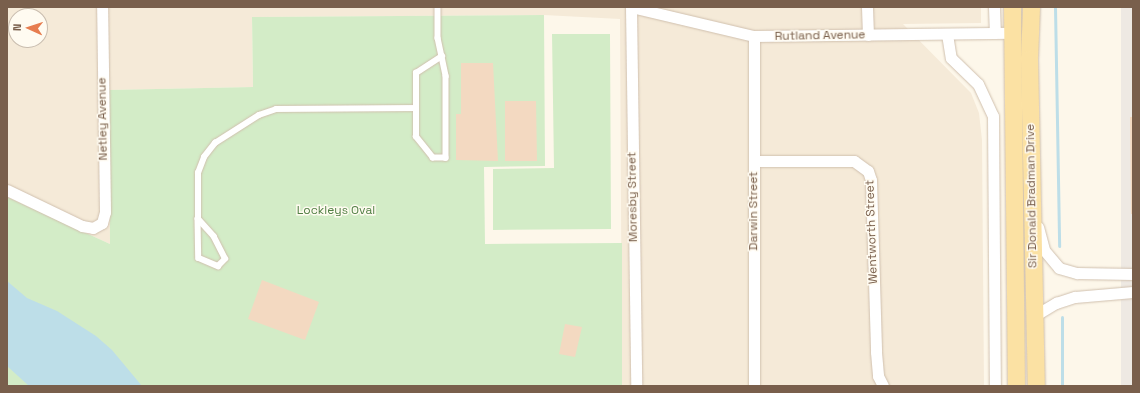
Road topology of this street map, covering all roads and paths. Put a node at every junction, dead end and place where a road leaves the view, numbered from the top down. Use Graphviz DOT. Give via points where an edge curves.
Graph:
graph roads {
  1 [pos="102,7"];
  2 [pos="438,7"];
  3 [pos="631,7"];
  4 [pos="868,7"];
  5 [pos="994,7"];
  6 [pos="1012,7"];
  7 [pos="662,10"];
  8 [pos="1031,12"];
  9 [pos="995,33"];
  10 [pos="1012,33"];
  11 [pos="947,34"];
  12 [pos="868,35"];
  13 [pos="754,36"];
  14 [pos="442,56"];
  15 [pos="1030,59"];
  16 [pos="416,108"];
  17 [pos="754,161"];
  18 [pos="7,190"];
  19 [pos="1032,205"];
  20 [pos="198,219"];
  21 [pos="1133,274"];
  22 [pos="1133,292"];
  23 [pos="1034,316"];
  24 [pos="636,386"];
  25 [pos="754,386"];
  26 [pos="883,386"];
  27 [pos="995,386"];
  28 [pos="1016,386"];
  29 [pos="1036,386"];
  1 -- 18 [label="street, Netley Avenue" via="105,212 102,223 96,227 82,226"];
  2 -- 14 [label="lane" via="438,38"];
  3 -- 7 [label="street, Rutland Avenue"];
  3 -- 24 [label="street, Moresby Street"];
  4 -- 12 [label="street"];
  5 -- 9 [label="street"];
  6 -- 10 [label="main road, Sir Donald Bradman Drive"];
  7 -- 13 [label="street, Rutland Avenue"];
  8 -- 10 [label="main road"];
  8 -- 15 [label="main road, Sir Donald Bradman Drive"];
  9 -- 10 [label="street, Rutland Avenue"];
  9 -- 11 [label="street, Rutland Avenue"];
  10 -- 15 [label="main road"];
  10 -- 28 [label="main road, Sir Donald Bradman Drive"];
  11 -- 12 [label="street, Rutland Avenue"];
  11 -- 27 [label="street" via="951,58 978,84 992,116"];
  12 -- 13 [label="street, Rutland Avenue"];
  13 -- 17 [label="street, Darwin Street"];
  14 -- 16 [label="lane" via="416,73"];
  14 -- 16 [label="lane" via="446,76 446,158 433,158 416,137"];
  15 -- 19 [label="main road, Sir Donald Bradman Drive"];
  16 -- 20 [label="lane" via="276,109 259,115 228,132 204,157 197,180"];
  17 -- 25 [label="street, Darwin Street"];
  17 -- 26 [label="street, Wentworth Street" via="854,161 868,171 871,180 876,352 878,376"];
  19 -- 21 [label="street" via="1044,250 1059,268 1077,273"];
  19 -- 23 [label="main road, Sir Donald Bradman Drive"];
  20 -- 20 [label="lane" via="214,237 225,259 218,266 199,258"];
  22 -- 23 [label="street" via="1075,297 1056,303"];
  23 -- 29 [label="main road, Sir Donald Bradman Drive"];
}
